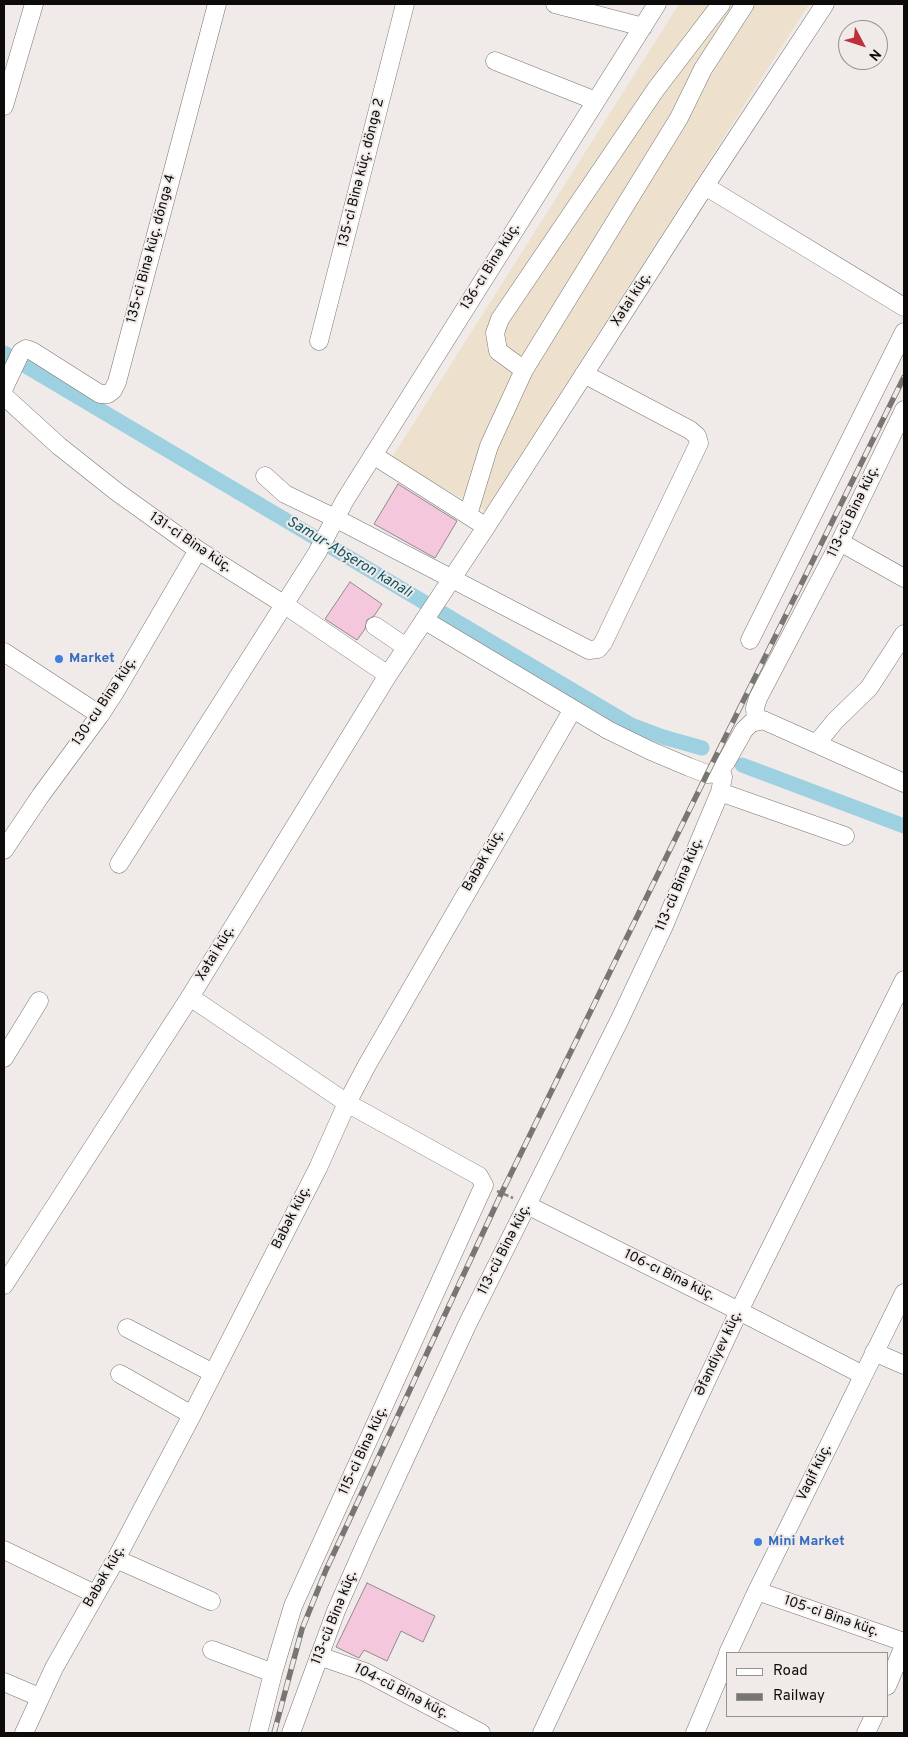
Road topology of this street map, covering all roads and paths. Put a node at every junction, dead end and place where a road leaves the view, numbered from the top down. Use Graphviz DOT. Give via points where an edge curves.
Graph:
graph roads {
  1 [pos="34,4"];
  2 [pos="217,4"];
  3 [pos="405,4"];
  4 [pos="555,4"];
  5 [pos="657,4"];
  6 [pos="721,4"];
  7 [pos="745,4"];
  8 [pos="825,4"];
  9 [pos="643,27"];
  10 [pos="495,61"];
  11 [pos="9,66"];
  12 [pos="596,101"];
  13 [pos="4,106"];
  14 [pos="705,186"];
  15 [pos="904,307"];
  16 [pos="904,332"];
  17 [pos="319,341"];
  18 [pos="524,370"];
  19 [pos="584,374"];
  20 [pos="4,388"];
  21 [pos="4,396"];
  22 [pos="904,410"];
  23 [pos="373,455"];
  24 [pos="265,476"];
  25 [pos="468,515"];
  26 [pos="332,525"];
  27 [pos="486,527"];
  28 [pos="840,542"];
  29 [pos="198,550"];
  30 [pos="451,578"];
  31 [pos="904,578"];
  32 [pos="285,605"];
  33 [pos="424,620"];
  34 [pos="375,626"];
  35 [pos="904,634"];
  36 [pos="750,640"];
  37 [pos="406,647"];
  38 [pos="4,652"];
  39 [pos="388,674"];
  40 [pos="572,709"];
  41 [pos="100,715"];
  42 [pos="756,721"];
  43 [pos="816,743"];
  44 [pos="721,770"];
  45 [pos="904,783"];
  46 [pos="720,792"];
  47 [pos="845,836"];
  48 [pos="4,850"];
  49 [pos="119,864"];
  50 [pos="904,980"];
  51 [pos="190,997"];
  52 [pos="39,1001"];
  53 [pos="4,1058"];
  54 [pos="347,1103"];
  55 [pos="482,1180"];
  56 [pos="527,1205"];
  57 [pos="4,1285"];
  58 [pos="904,1293"];
  59 [pos="739,1311"];
  60 [pos="127,1328"];
  61 [pos="874,1352"];
  62 [pos="904,1364"];
  63 [pos="213,1373"];
  64 [pos="120,1374"];
  65 [pos="862,1375"];
  66 [pos="192,1415"];
  67 [pos="4,1550"];
  68 [pos="116,1559"];
  69 [pos="757,1591"];
  70 [pos="95,1594"];
  71 [pos="211,1601"];
  72 [pos="904,1644"];
  73 [pos="212,1650"];
  74 [pos="728,1652"];
  75 [pos="319,1656"];
  76 [pos="726,1659"];
  77 [pos="273,1673"];
  78 [pos="4,1682"];
  79 [pos="888,1684"];
  80 [pos="39,1698"];
  81 [pos="874,1717"];
  82 [pos="24,1733"];
  83 [pos="258,1733"];
  84 [pos="291,1733"];
  85 [pos="480,1733"];
  86 [pos="542,1733"];
  87 [pos="695,1733"];
  88 [pos="866,1733"];
  1 -- 11 [label="street"];
  2 -- 20 [label="street, 135-ci Binə küç. döngə 4" via="113,390 100,394 26,349 21,352"];
  3 -- 17 [label="street, 135-ci Binə küç. döngə 2"];
  4 -- 9 [label="street"];
  5 -- 9 [label="street, 136-cı Binə küç."];
  6 -- 18 [label="street" via="656,89 500,319 495,332 498,351"];
  7 -- 18 [label="street"];
  8 -- 14 [label="street, Xətai küç."];
  9 -- 12 [label="street, 136-cı Binə küç."];
  10 -- 12 [label="street"];
  11 -- 13 [label="street"];
  12 -- 23 [label="street, 136-cı Binə küç."];
  14 -- 15 [label="street"];
  14 -- 19 [label="street, Xətai küç."];
  16 -- 36 [label="street"];
  18 -- 25 [label="street" via="489,446"];
  19 -- 27 [label="street, Xətai küç."];
  19 -- 30 [label="street" via="690,430 699,443 603,644 598,649 589,650"];
  21 -- 29 [label="street, 131-ci Binə küç." via="82,466"];
  22 -- 28 [label="street, 113-cü Binə küç."];
  23 -- 25 [label="street"];
  23 -- 26 [label="street, 136-cı Binə küç."];
  24 -- 26 [label="street" via="285,494"];
  25 -- 27 [label="street"];
  26 -- 30 [label="street"];
  26 -- 32 [label="street, 136-cı Binə küç."];
  27 -- 30 [label="street, Xətai küç."];
  28 -- 31 [label="street"];
  28 -- 42 [label="street, 113-cü Binə küç." via="758,698"];
  29 -- 32 [label="street, 131-ci Binə küç."];
  29 -- 41 [label="street, 130-cu Binə küç."];
  30 -- 33 [label="street, Xətai küç."];
  32 -- 39 [label="street, 131-ci Binə küç."];
  32 -- 49 [label="street, 136-cı Binə küç."];
  33 -- 37 [label="street, Xətai küç."];
  33 -- 40 [label="street"];
  34 -- 37 [label="street"];
  35 -- 43 [label="street" via="869,688"];
  37 -- 39 [label="street, Xətai küç."];
  38 -- 41 [label="street"];
  39 -- 51 [label="street, Xətai küç."];
  40 -- 44 [label="street" via="674,762 707,774"];
  40 -- 54 [label="street, Babək küç."];
  41 -- 48 [label="street, 130-cu Binə küç."];
  42 -- 43 [label="street" via="772,723"];
  42 -- 44 [label="street" via="744,730"];
  43 -- 45 [label="street"];
  44 -- 46 [label="street, 113-cü Binə küç."];
  46 -- 47 [label="street"];
  46 -- 56 [label="street, 113-cü Binə küç." via="659,936"];
  50 -- 59 [label="street, Əfəndiyev küç."];
  51 -- 54 [label="street"];
  51 -- 57 [label="street, Xətai küç."];
  52 -- 53 [label="street"];
  54 -- 55 [label="street"];
  54 -- 63 [label="street, Babək küç." via="318,1168"];
  55 -- 56 [label="path"];
  55 -- 77 [label="street, 115-ci Binə küç." via="293,1606"];
  56 -- 59 [label="street, 106-cı Binə küç."];
  56 -- 75 [label="street, 113-cü Binə küç." via="467,1325 365,1545"];
  58 -- 61 [label="street, Vaqif küç."];
  59 -- 65 [label="street, 106-cı Binə küç."];
  59 -- 86 [label="street, Əfəndiyev küç."];
  60 -- 63 [label="street"];
  61 -- 62 [label="street"];
  61 -- 65 [label="street, Vaqif küç."];
  63 -- 66 [label="street, Babək küç."];
  64 -- 66 [label="street"];
  65 -- 69 [label="street, Vaqif küç."];
  66 -- 68 [label="street, Babək küç."];
  67 -- 70 [label="street"];
  68 -- 70 [label="street, Babək küç."];
  68 -- 71 [label="street"];
  69 -- 72 [label="street, 105-ci Binə küç."];
  69 -- 74 [label="street, Vaqif küç."];
  70 -- 80 [label="street, Babək küç."];
  72 -- 79 [label="street"];
  73 -- 77 [label="street"];
  75 -- 84 [label="street, 113-cü Binə küç."];
  75 -- 85 [label="street, 104-cü Binə küç." via="365,1672"];
  76 -- 87 [label="street"];
  77 -- 83 [label="street, 115-ci Binə küç."];
  78 -- 80 [label="street"];
  80 -- 82 [label="street, Babək küç."];
  81 -- 88 [label="street"];
}
